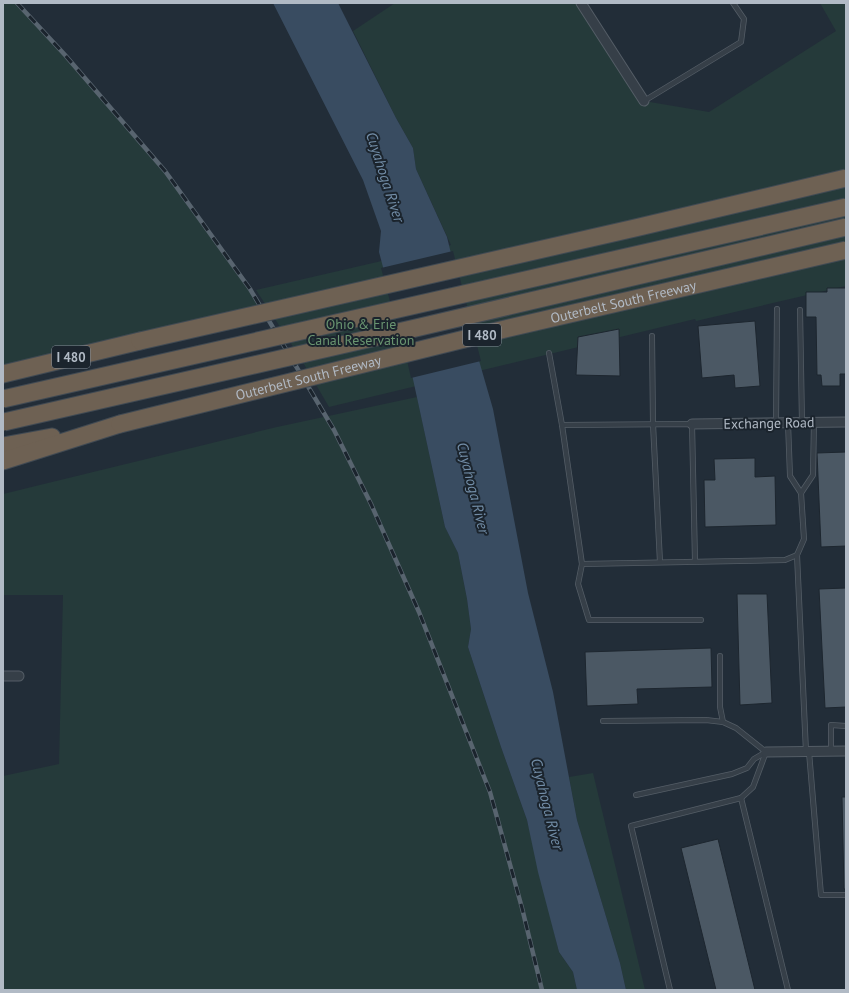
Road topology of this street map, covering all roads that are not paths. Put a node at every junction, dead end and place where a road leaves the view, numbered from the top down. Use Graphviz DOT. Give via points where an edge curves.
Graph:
graph roads {
  1 [pos="581,3"];
  2 [pos="733,3"];
  3 [pos="644,101"];
  4 [pos="846,178"];
  5 [pos="846,207"];
  6 [pos="846,227"];
  7 [pos="846,250"];
  8 [pos="777,310"];
  9 [pos="800,310"];
  10 [pos="652,336"];
  11 [pos="549,354"];
  12 [pos="3,374"];
  13 [pos="3,399"];
  14 [pos="3,422"];
  15 [pos="802,422"];
  16 [pos="814,422"];
  17 [pos="846,422"];
  18 [pos="776,423"];
  19 [pos="788,423"];
  20 [pos="653,424"];
  21 [pos="692,424"];
  22 [pos="562,425"];
  23 [pos="8,453"];
  24 [pos="802,493"];
  25 [pos="797,555"];
  26 [pos="695,561"];
  27 [pos="660,562"];
  28 [pos="582,564"];
  29 [pos="701,620"];
  30 [pos="720,656"];
  31 [pos="3,676"];
  32 [pos="19,676"];
  33 [pos="604,721"];
  34 [pos="723,722"];
  35 [pos="846,726"];
  36 [pos="766,752"];
  37 [pos="808,752"];
  38 [pos="831,752"];
  39 [pos="846,752"];
  40 [pos="636,795"];
  41 [pos="741,798"];
  42 [pos="846,895"];
  43 [pos="670,990"];
  44 [pos="788,990"];
  1 -- 3 [label="street"];
  2 -- 3 [label="lane" via="744,19 741,42"];
  4 -- 12 [label="highway, I 480, bridge"];
  5 -- 13 [label="highway, bridge"];
  6 -- 14 [label="highway, bridge"];
  7 -- 23 [label="highway, Outerbelt South Freeway / I 480, bridge" via="484,334"];
  8 -- 18 [label="lane"];
  9 -- 15 [label="lane"];
  10 -- 20 [label="lane"];
  11 -- 22 [label="lane"];
  15 -- 16 [label="street, Exchange Road"];
  15 -- 19 [label="street, Exchange Road"];
  16 -- 17 [label="street, Exchange Road"];
  16 -- 24 [label="lane" via="813,475"];
  18 -- 19 [label="street, Exchange Road"];
  18 -- 21 [label="street, Exchange Road"];
  19 -- 24 [label="lane" via="790,476"];
  20 -- 21 [label="lane"];
  20 -- 22 [label="lane"];
  20 -- 27 [label="lane"];
  21 -- 26 [label="lane"];
  22 -- 28 [label="lane"];
  24 -- 25 [label="lane" via="804,540"];
  25 -- 26 [label="lane" via="785,560"];
  25 -- 37 [label="lane"];
  26 -- 27 [label="lane"];
  27 -- 28 [label="lane"];
  28 -- 29 [label="lane" via="578,584 589,620"];
  30 -- 34 [label="lane" via="720,707"];
  31 -- 32 [label="street"];
  33 -- 34 [label="lane"];
  34 -- 36 [label="lane" via="736,728"];
  35 -- 38 [label="lane" via="831,725"];
  36 -- 37 [label="street"];
  36 -- 40 [label="lane" via="754,759 747,768 732,774"];
  36 -- 41 [label="lane" via="753,787"];
  37 -- 38 [label="street"];
  37 -- 42 [label="lane" via="821,895"];
  38 -- 39 [label="street"];
  41 -- 43 [label="lane" via="631,826"];
  41 -- 44 [label="lane"];
}
